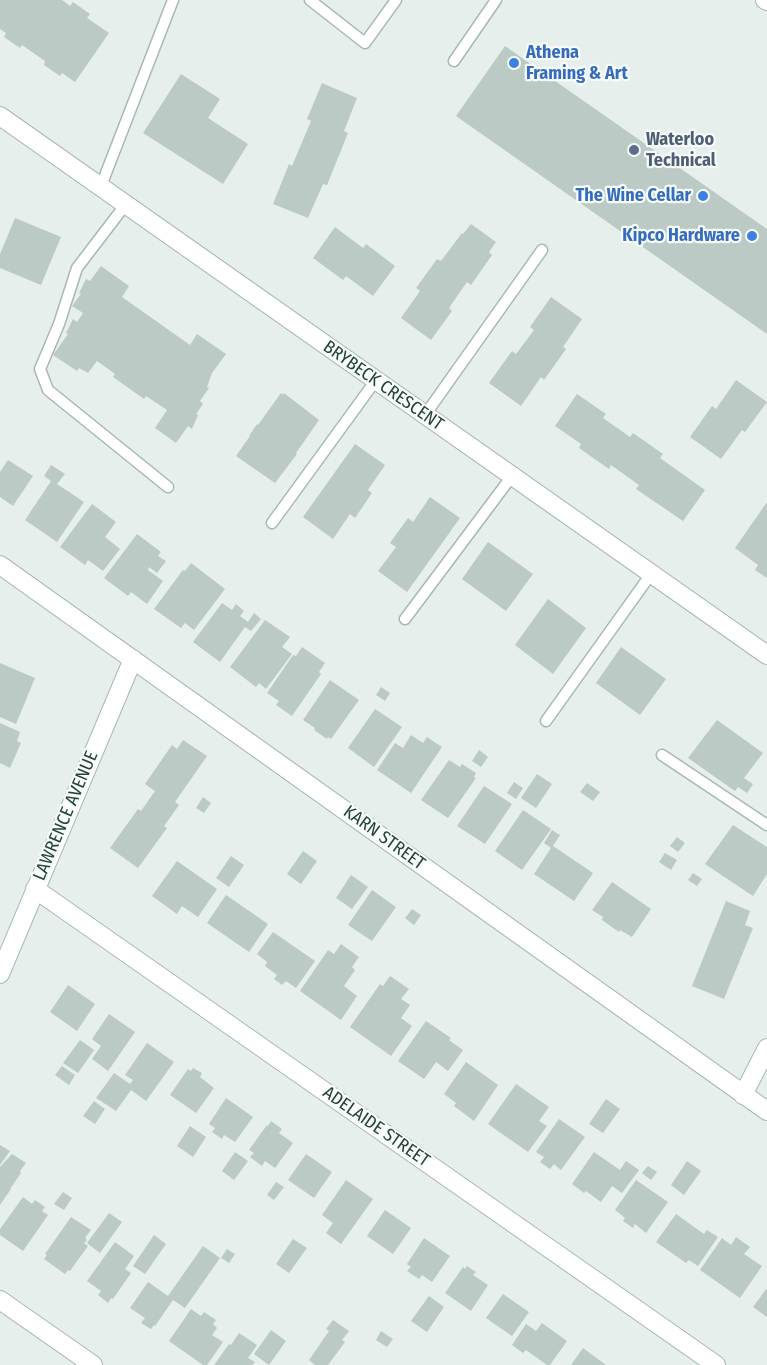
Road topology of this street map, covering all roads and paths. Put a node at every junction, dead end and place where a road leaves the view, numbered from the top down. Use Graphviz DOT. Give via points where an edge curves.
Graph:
graph roads {
  1 [pos="173,0"];
  2 [pos="310,0"];
  3 [pos="396,0"];
  4 [pos="496,0"];
  5 [pos="454,61"];
  6 [pos="0,116"];
  7 [pos="101,186"];
  8 [pos="126,204"];
  9 [pos="542,250"];
  10 [pos="376,380"];
  11 [pos="425,415"];
  12 [pos="512,476"];
  13 [pos="168,487"];
  14 [pos="272,523"];
  15 [pos="0,565"];
  16 [pos="651,574"];
  17 [pos="405,619"];
  18 [pos="767,656"];
  19 [pos="134,659"];
  20 [pos="546,721"];
  21 [pos="662,755"];
  22 [pos="767,825"];
  23 [pos="35,890"];
  24 [pos="0,974"];
  25 [pos="767,1048"];
  26 [pos="743,1095"];
  27 [pos="767,1111"];
  28 [pos="0,1300"];
  29 [pos="93,1365"];
  30 [pos="716,1365"];
  1 -- 7 [label="lane"];
  2 -- 3 [label="lane" via="365,43"];
  4 -- 5 [label="lane"];
  6 -- 7 [label="street, BRYBECK CRESCENT"];
  7 -- 8 [label="street, BRYBECK CRESCENT"];
  8 -- 10 [label="street, BRYBECK CRESCENT"];
  8 -- 13 [label="lane" via="77,268 40,369 48,390"];
  9 -- 11 [label="lane"];
  10 -- 11 [label="street, BRYBECK CRESCENT"];
  10 -- 14 [label="lane"];
  11 -- 12 [label="street, BRYBECK CRESCENT"];
  12 -- 16 [label="street, BRYBECK CRESCENT"];
  12 -- 17 [label="lane"];
  15 -- 19 [label="street, KARN STREET"];
  16 -- 18 [label="street, BRYBECK CRESCENT"];
  16 -- 20 [label="lane"];
  19 -- 23 [label="street, LAWRENCE AVENUE"];
  19 -- 26 [label="street, KARN STREET"];
  21 -- 22 [label="lane"];
  23 -- 24 [label="street, LAWRENCE AVENUE"];
  23 -- 30 [label="street, ADELAIDE STREET"];
  25 -- 26 [label="street"];
  26 -- 27 [label="street, KARN STREET"];
  28 -- 29 [label="street"];
}
